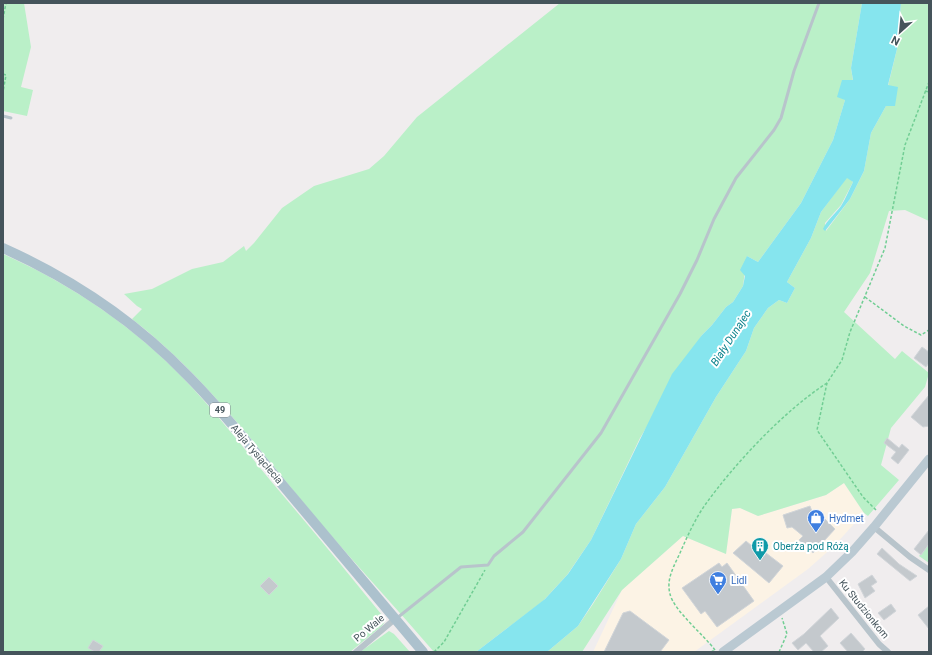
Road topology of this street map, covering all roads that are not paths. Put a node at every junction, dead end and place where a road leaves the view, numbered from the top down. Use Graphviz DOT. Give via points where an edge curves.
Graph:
graph roads {
  1 [pos="819,3"];
  2 [pos="3,116"];
  3 [pos="11,118"];
  4 [pos="3,248"];
  5 [pos="929,458"];
  6 [pos="874,527"];
  7 [pos="929,570"];
  8 [pos="826,577"];
  9 [pos="395,619"];
  10 [pos="421,650"];
  11 [pos="718,651"];
  12 [pos="356,652"];
  13 [pos="888,652"];
  1 -- 9 [label="lane" via="794,71 781,118 736,178 680,294 601,433 523,532 494,556 488,565 461,567"];
  2 -- 3 [label="lane"];
  4 -- 9 [label="main road, Aleja Tysiąclecia / 49" via="51,271 95,298 171,358 218,408"];
  5 -- 6 [label="street"];
  6 -- 7 [label="street"];
  6 -- 8 [label="street"];
  8 -- 11 [label="street"];
  8 -- 13 [label="street, Ku Studzionkom"];
  9 -- 10 [label="main road, Aleja Tysiąclecia / 49"];
  9 -- 12 [label="street, Po Wale"];
}
